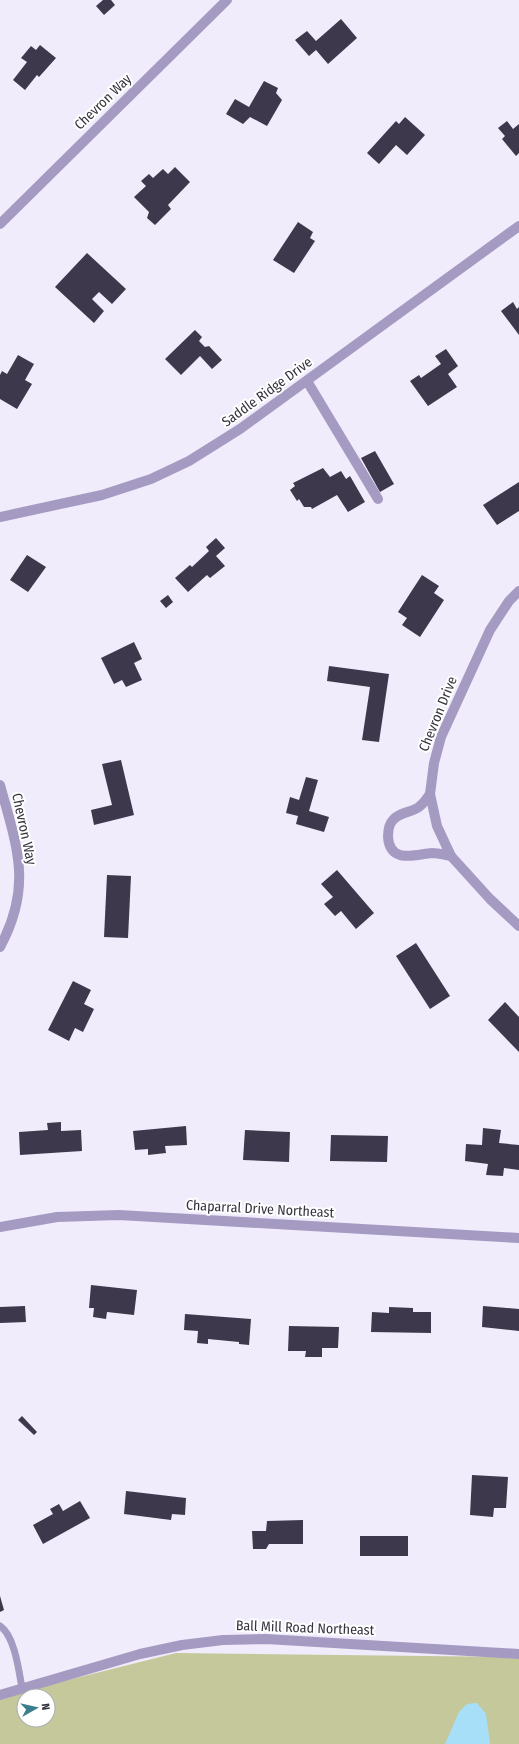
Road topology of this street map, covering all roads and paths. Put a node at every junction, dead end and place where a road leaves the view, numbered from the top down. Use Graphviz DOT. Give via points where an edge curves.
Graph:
graph roads {
  1 [pos="227,0"];
  2 [pos="0,224"];
  3 [pos="519,226"];
  4 [pos="307,381"];
  5 [pos="378,498"];
  6 [pos="0,517"];
  7 [pos="519,591"];
  8 [pos="0,785"];
  9 [pos="430,794"];
  10 [pos="451,856"];
  11 [pos="519,926"];
  12 [pos="0,947"];
  13 [pos="0,1227"];
  14 [pos="519,1238"];
  15 [pos="0,1626"];
  16 [pos="519,1654"];
  17 [pos="22,1688"];
  18 [pos="16,1690"];
  19 [pos="0,1695"];
  1 -- 2 [label="street, Chevron Way"];
  3 -- 4 [label="street, Saddle Ridge Drive"];
  4 -- 5 [label="street"];
  4 -- 6 [label="street, Saddle Ridge Drive" via="234,433 189,461 151,479 102,495"];
  7 -- 9 [label="street, Chevron Drive" via="490,630 441,737"];
  8 -- 12 [label="street, Chevron Way" via="20,869 19,898 11,926"];
  9 -- 10 [label="street, Chevron Drive" via="437,826"];
  9 -- 10 [label="street" via="420,807 393,820 388,830 389,842 395,851 404,856 433,853"];
  10 -- 11 [label="street, Chevron Drive"];
  13 -- 14 [label="street, Chaparral Drive Northeast" via="57,1217 119,1215"];
  15 -- 17 [label="lane" via="12,1643"];
  16 -- 17 [label="street, Ball Mill Road Northeast" via="266,1639 223,1640 140,1654"];
  18 -- 19 [label="street, Ball Mill Road Northeast"];
}
